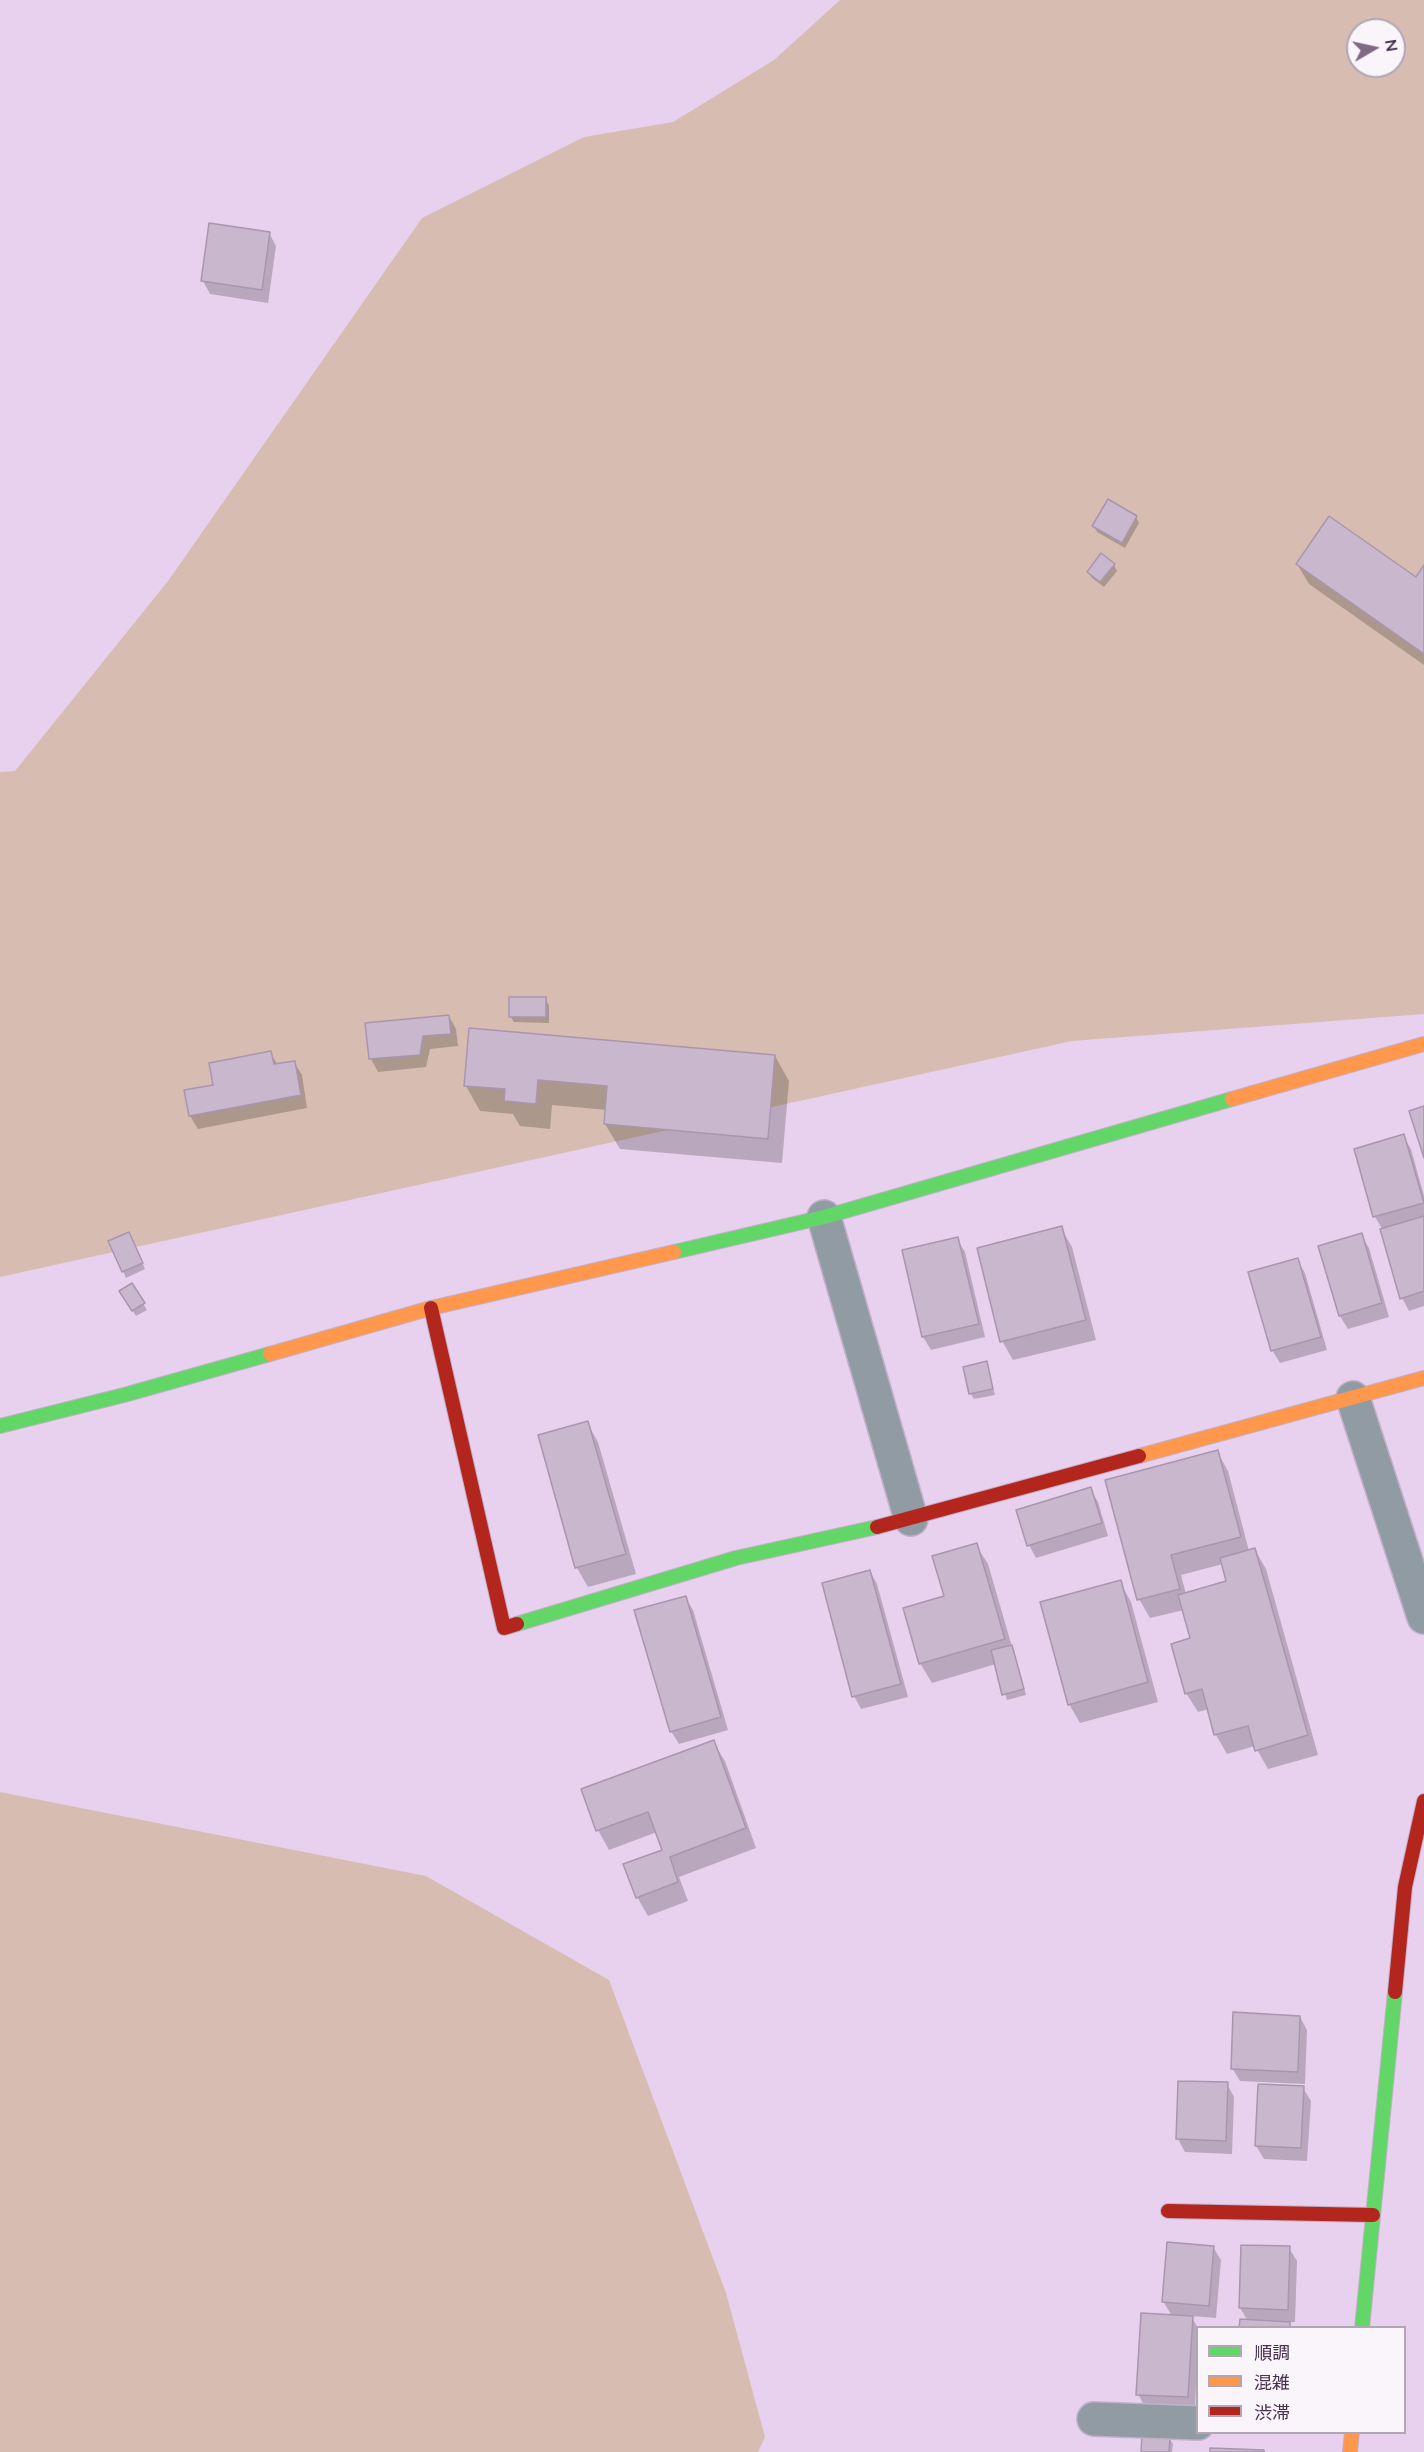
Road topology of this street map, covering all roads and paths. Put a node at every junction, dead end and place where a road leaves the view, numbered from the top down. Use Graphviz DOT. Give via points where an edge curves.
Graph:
graph roads {
  1 [pos="1424,1044"];
  2 [pos="824,1217"];
  3 [pos="431,1308"];
  4 [pos="1424,1377"];
  5 [pos="1353,1398"];
  6 [pos="0,1426"];
  7 [pos="912,1519"];
  8 [pos="1424,1617"];
  9 [pos="1424,1800"];
  10 [pos="1168,2211"];
  11 [pos="1373,2215"];
  12 [pos="1362,2326"];
  13 [pos="1094,2419"];
  14 [pos="1196,2423"];
  15 [pos="1352,2434"];
  16 [pos="1350,2452"];
  1 -- 2 [label="street"];
  2 -- 3 [label="street"];
  2 -- 7 [label="street"];
  3 -- 6 [label="street"];
  3 -- 7 [label="street" via="504,1628 736,1558"];
  4 -- 5 [label="street"];
  5 -- 7 [label="street"];
  5 -- 8 [label="street"];
  9 -- 11 [label="street" via="1405,1887"];
  10 -- 11 [label="street"];
  11 -- 12 [label="street"];
  13 -- 14 [label="street"];
  15 -- 16 [label="street"];
}
